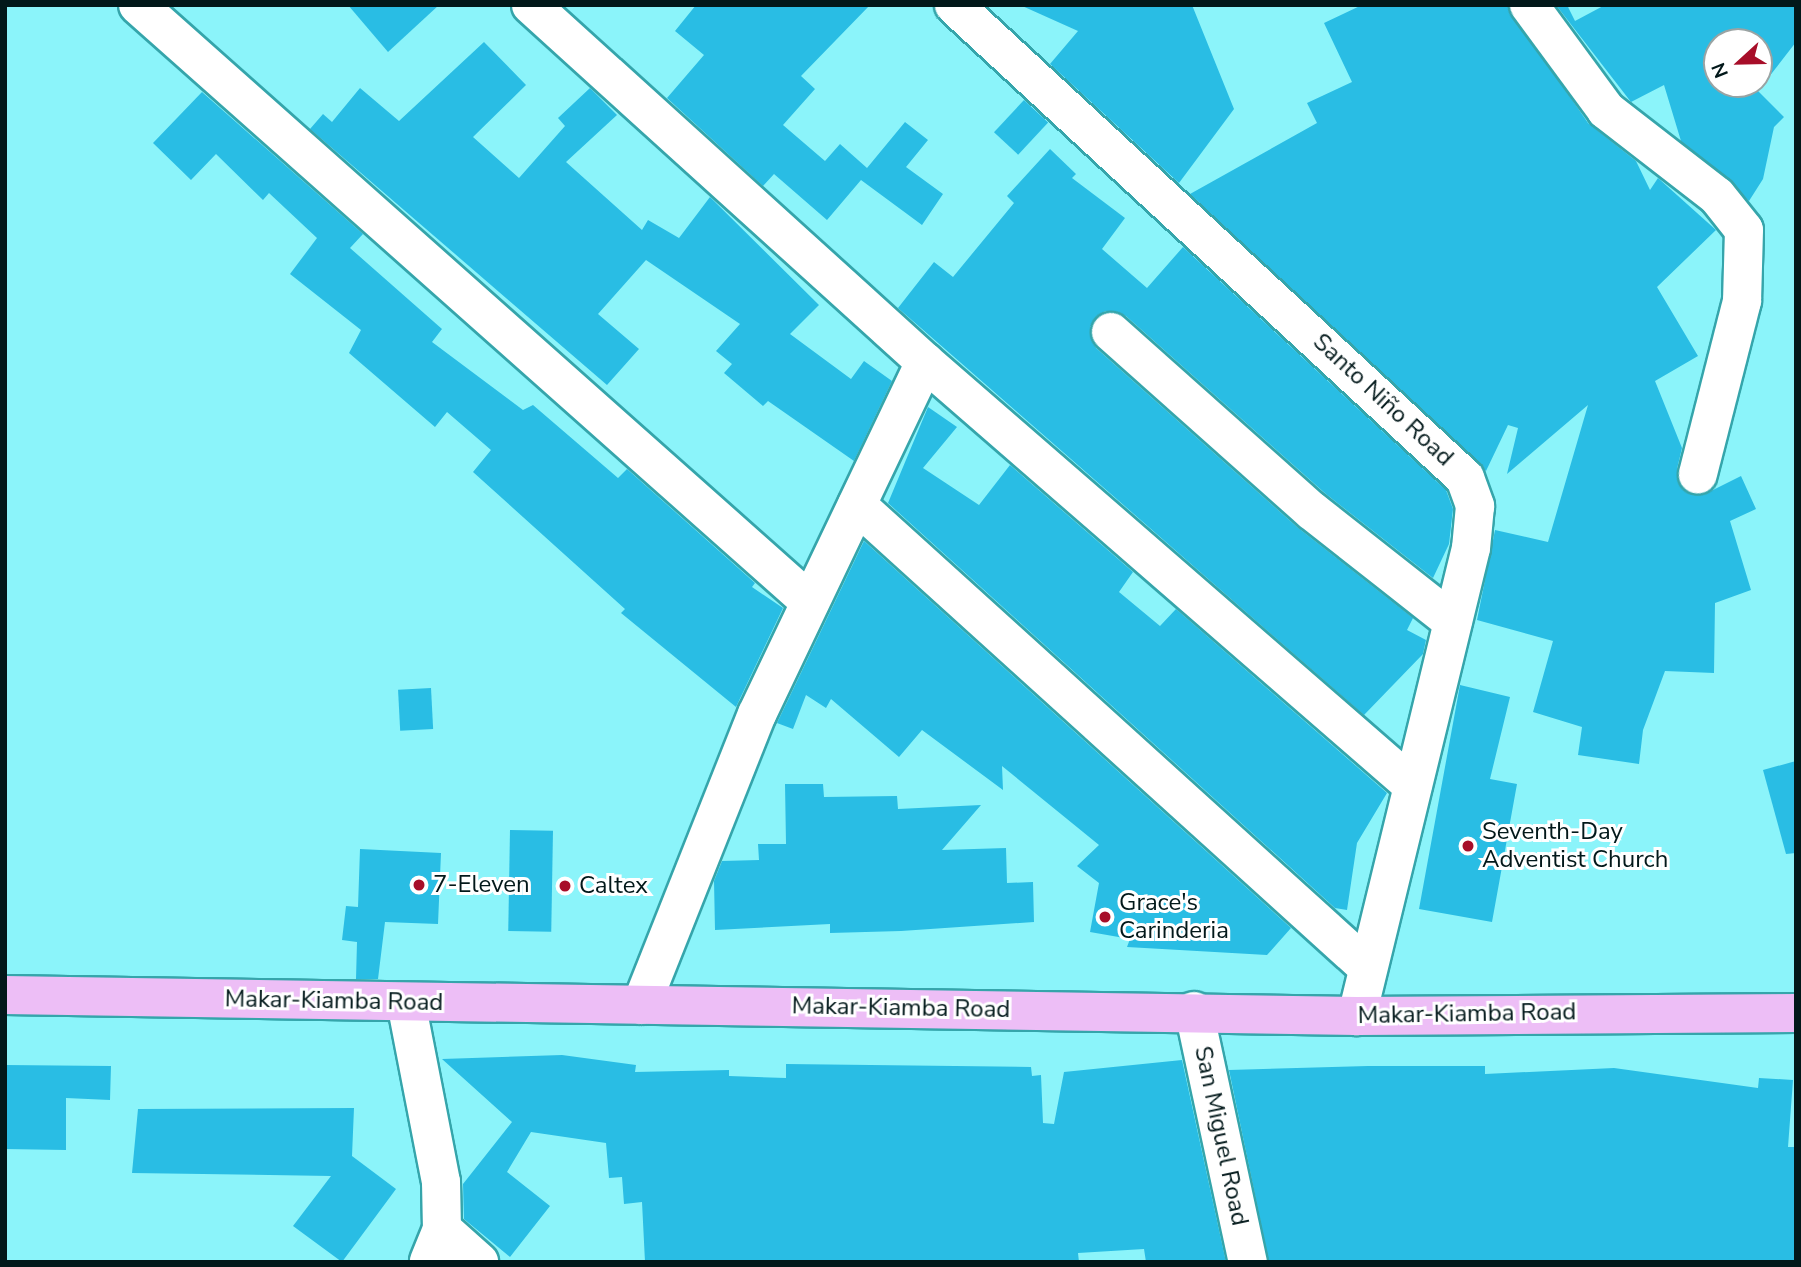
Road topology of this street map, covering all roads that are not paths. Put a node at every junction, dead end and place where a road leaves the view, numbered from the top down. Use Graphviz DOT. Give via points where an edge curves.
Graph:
graph roads {
  1 [pos="138,5"];
  2 [pos="531,5"];
  3 [pos="954,5"];
  4 [pos="1529,5"];
  5 [pos="1111,332"];
  6 [pos="925,362"];
  7 [pos="1698,474"];
  8 [pos="857,505"];
  9 [pos="810,602"];
  10 [pos="1453,622"];
  11 [pos="1413,786"];
  12 [pos="1366,966"];
  13 [pos="5,995"];
  14 [pos="406,1002"];
  15 [pos="641,1005"];
  16 [pos="1194,1011"];
  17 [pos="1796,1013"];
  18 [pos="1357,1016"];
  19 [pos="436,1245"];
  20 [pos="479,1262"];
  21 [pos="1248,1262"];
  1 -- 9 [label="street"];
  2 -- 6 [label="street"];
  3 -- 10 [label="street, Santo Niño Road" via="1465,478 1475,506"];
  4 -- 7 [label="street" via="1606,110 1717,196 1744,230 1742,301"];
  5 -- 10 [label="street" via="1312,511"];
  6 -- 8 [label="street"];
  6 -- 11 [label="street"];
  8 -- 9 [label="street"];
  8 -- 12 [label="street"];
  9 -- 15 [label="street" via="758,714"];
  10 -- 11 [label="street, Santo Niño Road"];
  11 -- 12 [label="street, Santo Niño Road"];
  12 -- 18 [label="street, Santo Niño Road"];
  13 -- 14 [label="main road, Makar-Kiamba Road"];
  14 -- 15 [label="main road, Makar-Kiamba Road"];
  14 -- 19 [label="street" via="441,1182"];
  15 -- 16 [label="main road, Makar-Kiamba Road"];
  16 -- 18 [label="main road, Makar-Kiamba Road"];
  16 -- 21 [label="street, San Miguel Road"];
  17 -- 18 [label="main road, Makar-Kiamba Road"];
  19 -- 20 [label="street"];
}
